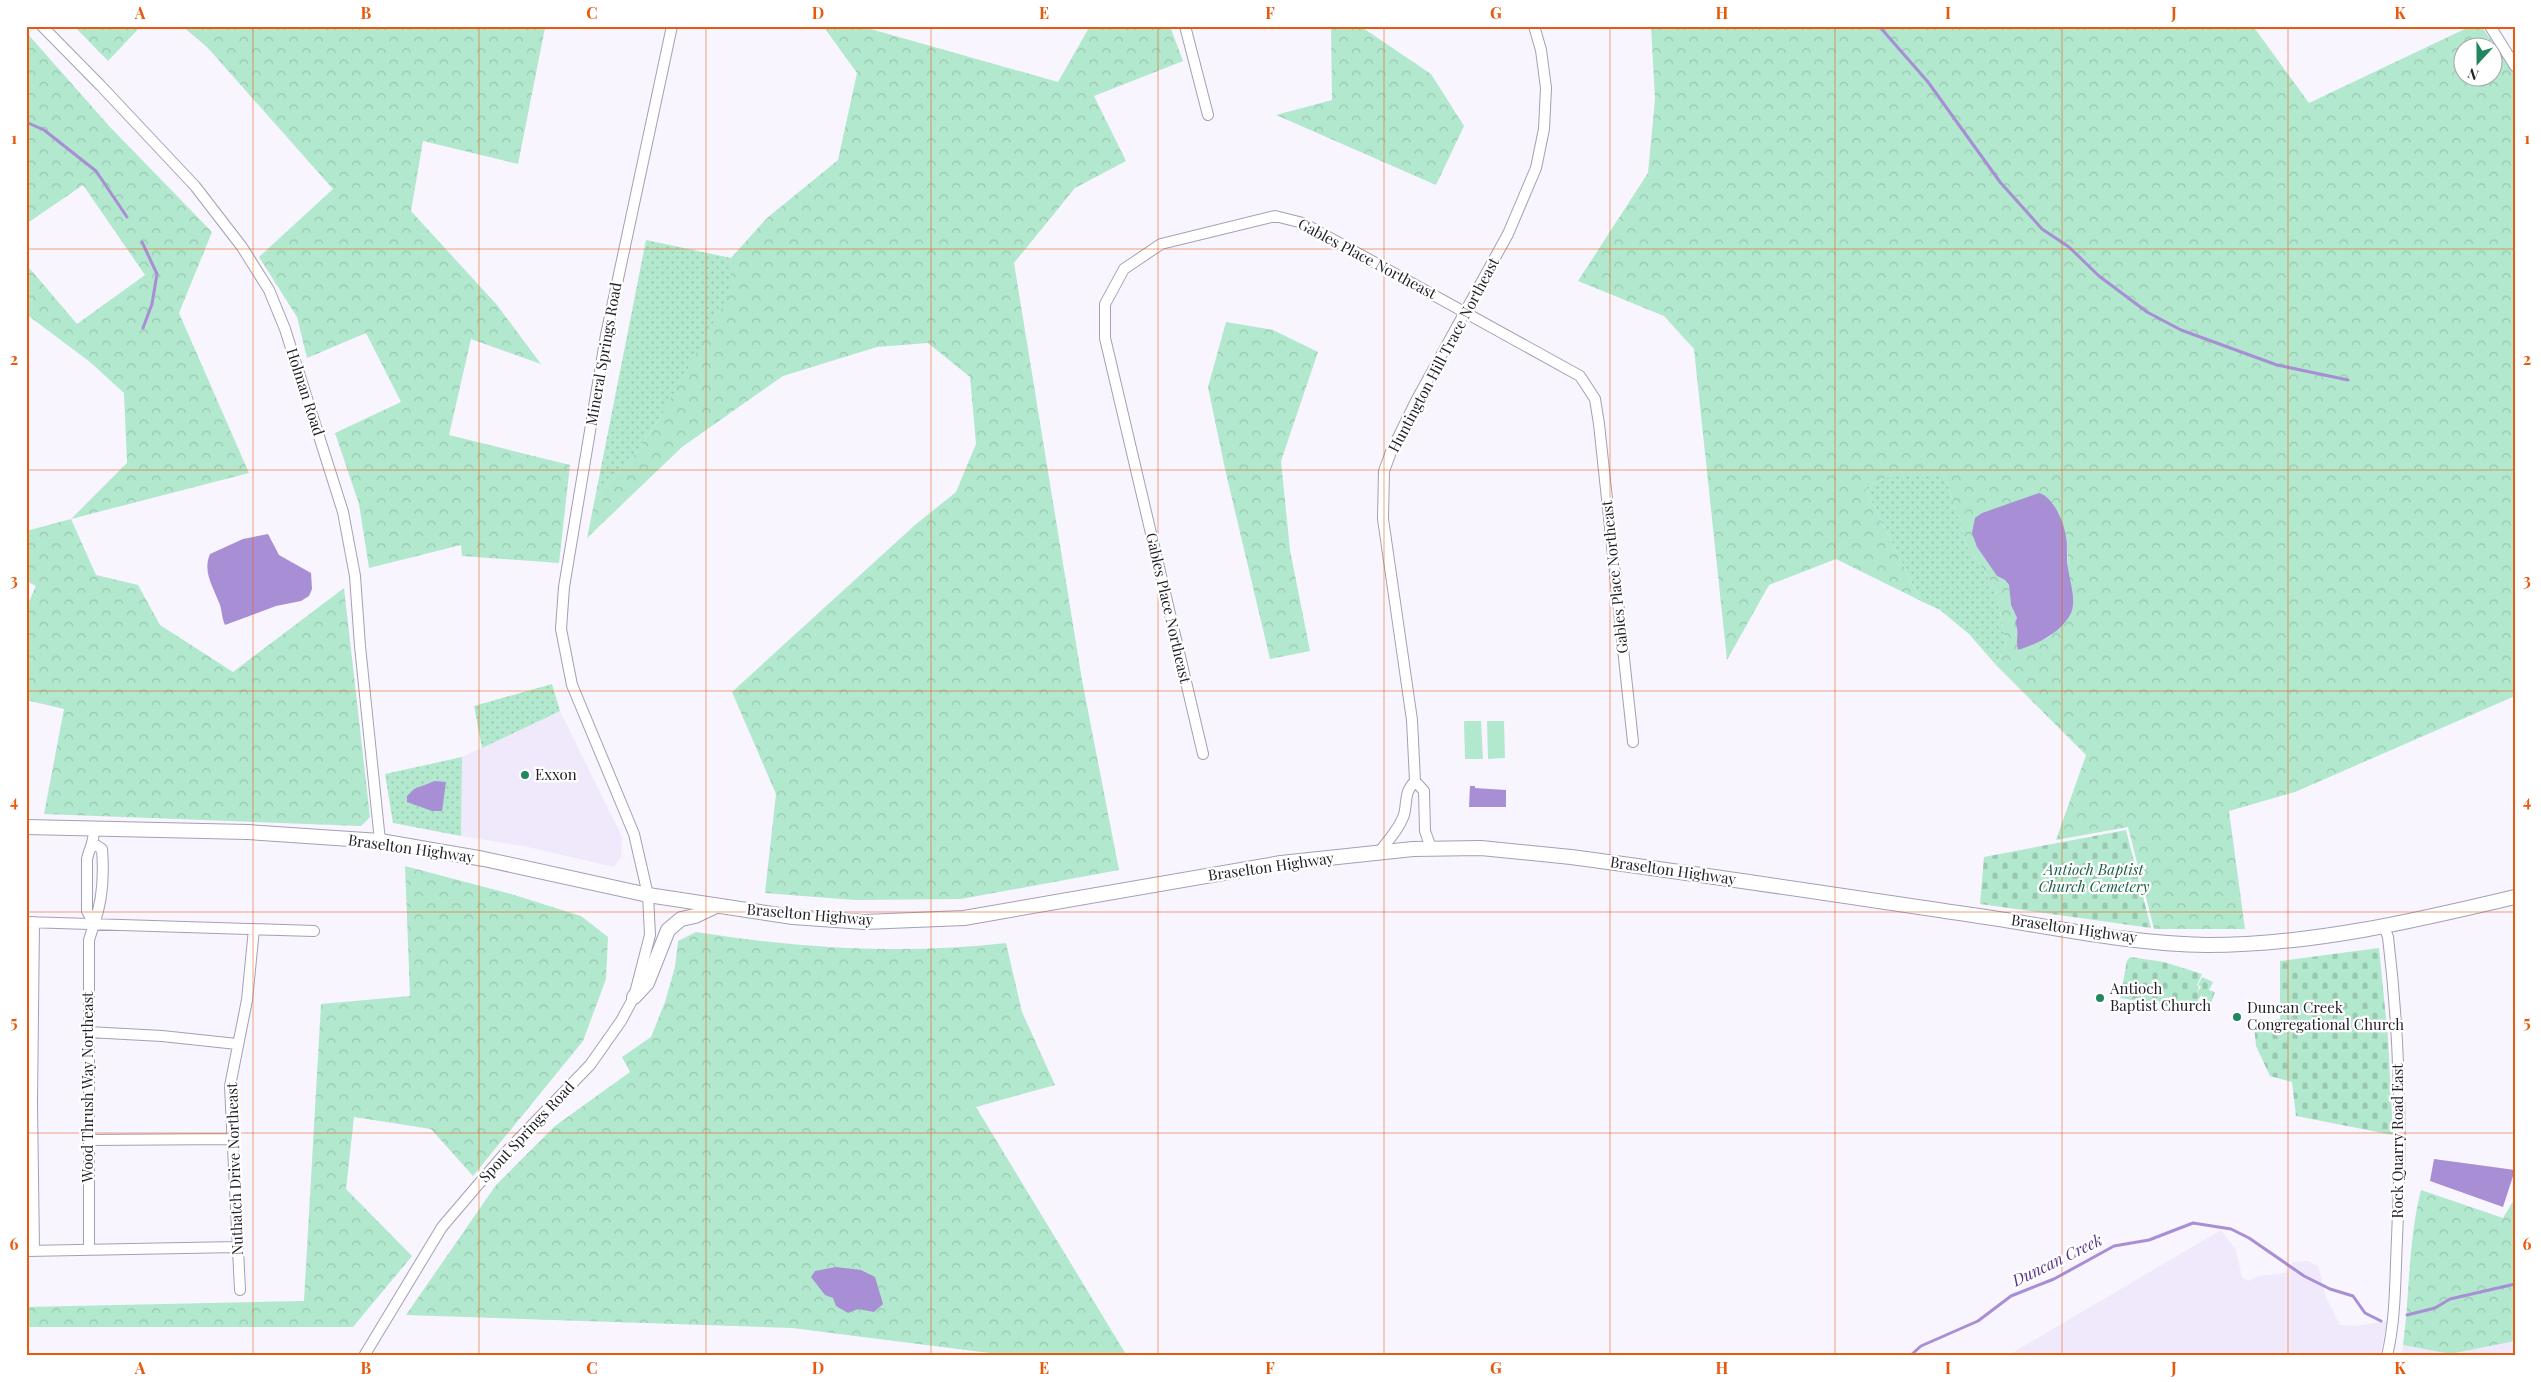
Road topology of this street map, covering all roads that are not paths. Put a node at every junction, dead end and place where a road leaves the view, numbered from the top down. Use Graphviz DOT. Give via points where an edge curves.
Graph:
graph roads {
  1 [pos="42,26"];
  2 [pos="672,26"];
  3 [pos="1185,26"];
  4 [pos="1534,26"];
  5 [pos="2490,26"];
  6 [pos="2515,66"];
  7 [pos="1208,115"];
  8 [pos="1466,311"];
  9 [pos="1633,742"];
  10 [pos="1203,754"];
  11 [pos="1415,781"];
  12 [pos="26,827"];
  13 [pos="94,828"];
  14 [pos="380,841"];
  15 [pos="94,844"];
  16 [pos="1431,848"];
  17 [pos="1379,852"];
  18 [pos="648,895"];
  19 [pos="2515,897"];
  20 [pos="716,906"];
  21 [pos="30,922"];
  22 [pos="94,924"];
  23 [pos="2384,927"];
  24 [pos="254,929"];
  25 [pos="314,931"];
  26 [pos="634,997"];
  27 [pos="88,1032"];
  28 [pos="237,1044"];
  29 [pos="232,1139"];
  30 [pos="88,1140"];
  31 [pos="237,1247"];
  32 [pos="89,1250"];
  33 [pos="30,1251"];
  34 [pos="240,1290"];
  35 [pos="366,1353"];
  36 [pos="2387,1356"];
  1 -- 14 [label="street, Holman Road" via="194,186 242,247 269,290 285,329 343,512 355,576"];
  2 -- 18 [label="street, Mineral Springs Road" via="606,335 564,587 561,630 572,685 634,834"];
  3 -- 7 [label="street"];
  4 -- 8 [label="street, Huntington Hill Trace Northeast" via="1546,88 1544,129 1536,168 1508,234"];
  5 -- 6 [label="street"];
  8 -- 9 [label="street, Gables Place Northeast" via="1580,376 1595,400"];
  8 -- 10 [label="street, Gables Place Northeast" via="1302,223 1275,216 1160,244 1124,268 1106,304 1105,338"];
  8 -- 11 [label="street, Huntington Hill Trace Northeast" via="1416,401 1384,471 1383,519 1412,720"];
  11 -- 16 [label="street, Huntington Hill Trace Northeast" via="1424,791 1425,831"];
  11 -- 17 [label="street, Huntington Hill Trace Northeast" via="1406,791 1404,814"];
  12 -- 13 [label="main road, Braselton Highway"];
  13 -- 14 [label="main road, Braselton Highway" via="248,832"];
  13 -- 15 [label="street"];
  14 -- 18 [label="main road, Braselton Highway" via="484,859"];
  15 -- 22 [label="street" via="89,851 87,868 87,911"];
  15 -- 22 [label="street, Wood Thrush Way Northeast" via="102,849 103,860 102,896"];
  16 -- 17 [label="main road, Braselton Highway"];
  16 -- 23 [label="main road, Braselton Highway" via="1481,848 1571,857 2205,945 2262,943"];
  17 -- 20 [label="main road, Braselton Highway" via="1281,863 964,918 864,922 793,917"];
  18 -- 20 [label="main road, Braselton Highway"];
  18 -- 26 [label="street, Spout Springs Road" via="650,935"];
  19 -- 23 [label="main road, Braselton Highway"];
  20 -- 26 [label="main road" via="681,919 668,930 647,983"];
  21 -- 22 [label="street"];
  21 -- 33 [label="street"];
  22 -- 24 [label="street"];
  22 -- 27 [label="street, Wood Thrush Way Northeast" via="89,940"];
  23 -- 36 [label="street, Rock Quarry Road East" via="2389,946 2397,1033 2400,1171 2393,1330"];
  24 -- 25 [label="street"];
  24 -- 28 [label="street, Nuthatch Drive Northeast" via="247,1000"];
  26 -- 35 [label="street, Spout Springs Road" via="622,1021 590,1065 506,1152 442,1227"];
  27 -- 28 [label="street"];
  27 -- 30 [label="street, Wood Thrush Way Northeast"];
  28 -- 29 [label="street, Nuthatch Drive Northeast" via="230,1086"];
  29 -- 30 [label="street"];
  29 -- 31 [label="street, Nuthatch Drive Northeast"];
  30 -- 32 [label="street, Wood Thrush Way Northeast"];
  31 -- 32 [label="street"];
  31 -- 34 [label="street, Nuthatch Drive Northeast"];
  32 -- 33 [label="street"];
}
